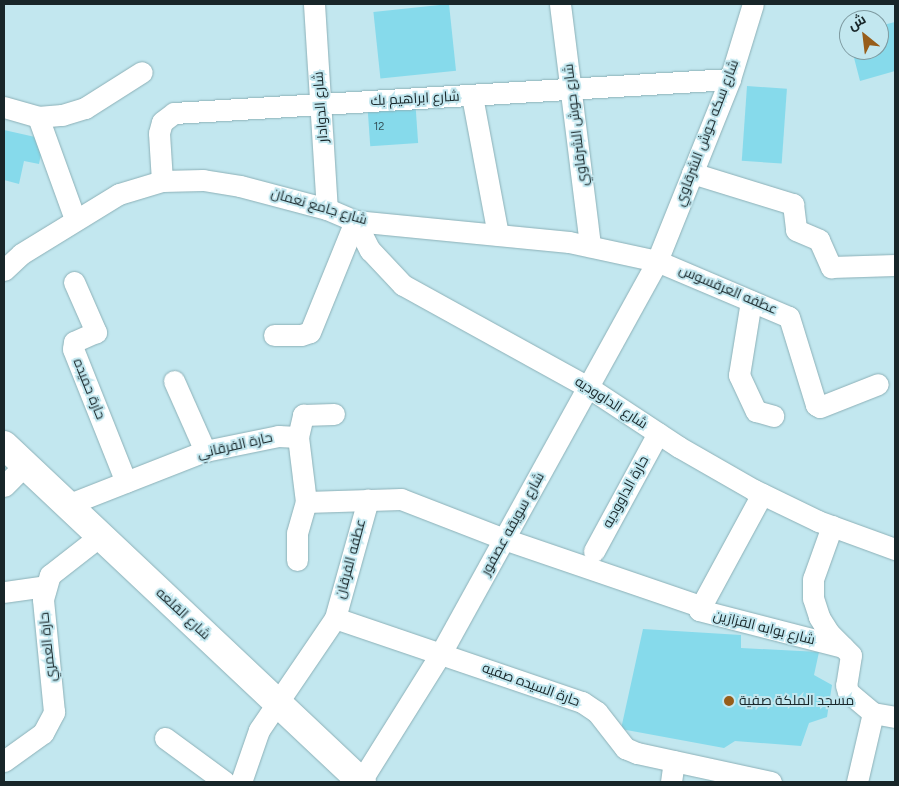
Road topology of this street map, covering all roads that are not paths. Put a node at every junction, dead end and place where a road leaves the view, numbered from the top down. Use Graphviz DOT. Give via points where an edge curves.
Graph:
graph roads {
  1 [pos="314,4"];
  2 [pos="560,4"];
  3 [pos="753,4"];
  4 [pos="142,72"];
  5 [pos="730,79"];
  6 [pos="572,91"];
  7 [pos="472,96"];
  8 [pos="321,104"];
  9 [pos="4,108"];
  10 [pos="38,116"];
  11 [pos="692,173"];
  12 [pos="162,181"];
  13 [pos="327,210"];
  14 [pos="75,219"];
  15 [pos="355,221"];
  16 [pos="498,235"];
  17 [pos="590,246"];
  18 [pos="657,261"];
  19 [pos="895,265"];
  20 [pos="4,270"];
  21 [pos="74,282"];
  22 [pos="751,300"];
  23 [pos="274,334"];
  24 [pos="174,381"];
  25 [pos="878,384"];
  26 [pos="588,387"];
  27 [pos="334,414"];
  28 [pos="773,416"];
  29 [pos="658,433"];
  30 [pos="298,436"];
  31 [pos="4,445"];
  32 [pos="205,451"];
  33 [pos="25,465"];
  34 [pos="126,482"];
  35 [pos="4,486"];
  36 [pos="762,494"];
  37 [pos="368,500"];
  38 [pos="306,502"];
  39 [pos="67,504"];
  40 [pos="832,526"];
  41 [pos="100,536"];
  42 [pos="504,539"];
  43 [pos="895,549"];
  44 [pos="594,550"];
  45 [pos="296,560"];
  46 [pos="46,586"];
  47 [pos="4,592"];
  48 [pos="700,606"];
  49 [pos="336,618"];
  50 [pos="843,647"];
  51 [pos="441,653"];
  52 [pos="276,702"];
  53 [pos="873,713"];
  54 [pos="895,717"];
  55 [pos="165,738"];
  56 [pos="4,761"];
  57 [pos="674,761"];
  58 [pos="353,779"];
  59 [pos="225,782"];
  60 [pos="241,782"];
  61 [pos="671,782"];
  62 [pos="771,782"];
  63 [pos="857,782"];
  1 -- 8 [label="street, شارع الدوادار"];
  2 -- 6 [label="street, شارع حوش الشرقاوي"];
  3 -- 5 [label="street, شارع سكه حوش الشرقاوي"];
  4 -- 10 [label="street" via="85,108 62,115"];
  5 -- 6 [label="street, شارع ابراهيم بك"];
  5 -- 11 [label="street, شارع سكه حوش الشرقاوي"];
  6 -- 7 [label="street, شارع ابراهيم بك"];
  6 -- 17 [label="street, شارع حوش الشرقاوي"];
  7 -- 8 [label="street, شارع ابراهيم بك"];
  7 -- 16 [label="street"];
  8 -- 12 [label="street, شارع ابراهيم بك" via="174,113 162,122 159,133"];
  8 -- 13 [label="street, شارع الدوادار"];
  9 -- 10 [label="street"];
  10 -- 14 [label="street"];
  11 -- 18 [label="street, شارع سكه حوش الشرقاوي"];
  11 -- 19 [label="street" via="793,204 796,230 818,240 831,267"];
  12 -- 13 [label="street, شارع جامع نعمان" via="203,180 240,186"];
  12 -- 14 [label="street, شارع جامع نعمان" via="119,194"];
  13 -- 15 [label="street, شارع جامع نعمان"];
  14 -- 20 [label="street, شارع جامع نعمان" via="21,254"];
  15 -- 16 [label="street, شارع جامع نعمان"];
  15 -- 23 [label="street" via="310,332"];
  15 -- 26 [label="street, شارع الداووديه" via="370,250 403,285"];
  16 -- 17 [label="street, شارع جامع نعمان"];
  17 -- 18 [label="street, شارع جامع نعمان"];
  18 -- 22 [label="street, عطفه العرقسوس"];
  18 -- 26 [label="street, شارع سويقه عصفور"];
  21 -- 34 [label="street, حارة حميده" via="96,332 74,342 72,349"];
  22 -- 25 [label="street, عطفه العرقسوس" via="791,320 816,405"];
  22 -- 28 [label="street" via="739,376 756,411"];
  24 -- 32 [label="street"];
  26 -- 29 [label="street, شارع الداووديه"];
  26 -- 42 [label="street, شارع سويقه عصفور"];
  27 -- 30 [label="street" via="304,415"];
  29 -- 36 [label="street, شارع الداووديه"];
  29 -- 44 [label="street, حارة الداووديه"];
  30 -- 32 [label="street, حارة الفرقاني" via="278,436"];
  30 -- 38 [label="street"];
  31 -- 33 [label="main road, شارع القلعه"];
  32 -- 34 [label="street, حارة الفرقاني"];
  33 -- 35 [label="street"];
  33 -- 39 [label="main road, شارع القلعه"];
  34 -- 39 [label="street, حارة الفرقاني"];
  36 -- 40 [label="street, شارع الداووديه"];
  36 -- 48 [label="street, شارع بوابه القزازين"];
  37 -- 38 [label="street"];
  37 -- 42 [label="street" via="400,499"];
  37 -- 49 [label="street, عطفه الفرقان"];
  38 -- 45 [label="street" via="297,533"];
  39 -- 41 [label="main road, شارع القلعه"];
  40 -- 43 [label="street, شارع الداووديه"];
  40 -- 50 [label="street" via="813,579 814,598 819,617"];
  41 -- 46 [label="street" via="50,575"];
  41 -- 52 [label="main road, شارع القلعه"];
  42 -- 48 [label="street"];
  42 -- 51 [label="street, شارع سويقه عصفور"];
  46 -- 47 [label="street"];
  46 -- 56 [label="street, حارة العمري" via="46,652 54,712 42,733"];
  48 -- 50 [label="street, شارع بوابه القزازين" via="701,613"];
  49 -- 51 [label="street, حارة السيده صفيه"];
  49 -- 52 [label="street"];
  50 -- 53 [label="street" via="851,654 846,685 848,692"];
  51 -- 57 [label="street, حارة السيده صفيه" via="582,702 597,712 625,748"];
  51 -- 58 [label="street, شارع سويقه عصفور"];
  52 -- 58 [label="main road, شارع القلعه"];
  52 -- 60 [label="street" via="259,730"];
  53 -- 54 [label="street"];
  53 -- 63 [label="street"];
  55 -- 59 [label="street"];
  57 -- 61 [label="street"];
  57 -- 62 [label="street, حارة السيده صفيه"];
}
